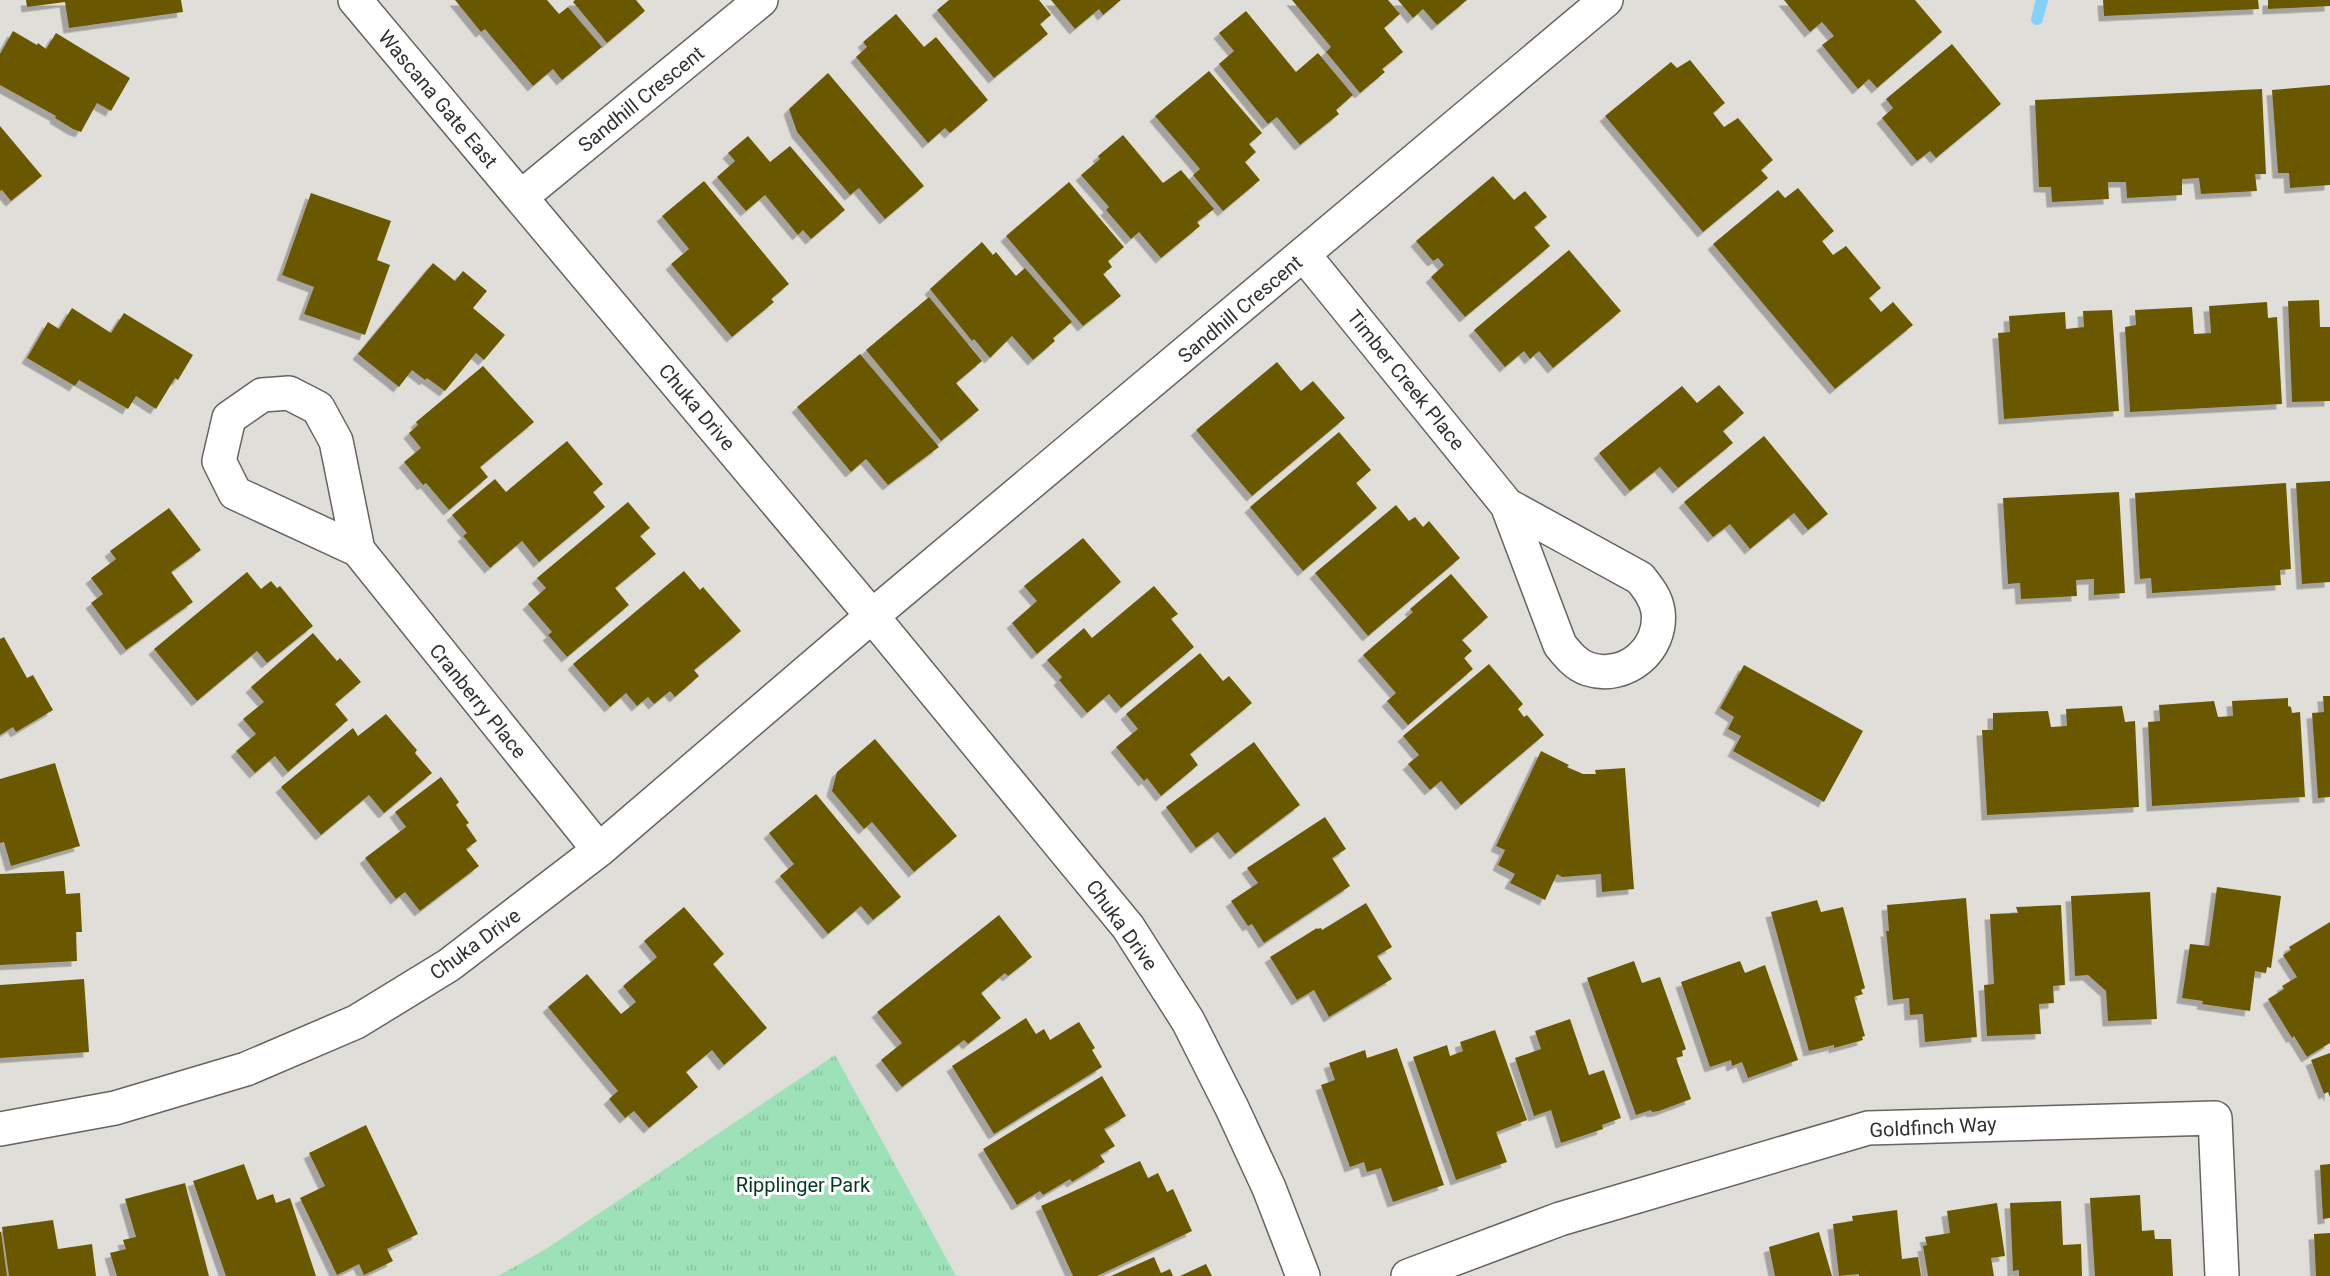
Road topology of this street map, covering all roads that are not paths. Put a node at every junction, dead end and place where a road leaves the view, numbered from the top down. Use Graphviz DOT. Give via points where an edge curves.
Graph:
graph roads {
  1 [pos="355,0"];
  2 [pos="761,0"];
  3 [pos="1606,0"];
  4 [pos="521,197"];
  5 [pos="1304,255"];
  6 [pos="1507,505"];
  7 [pos="358,550"];
  8 [pos="872,616"];
  9 [pos="599,850"];
  10 [pos="0,1130"];
  11 [pos="1304,1276"];
  12 [pos="1408,1276"];
  13 [pos="2222,1276"];
  1 -- 4 [label="street, Wascana Gate East"];
  2 -- 4 [label="street, Sandhill Crescent"];
  3 -- 5 [label="street, Sandhill Crescent"];
  4 -- 8 [label="street, Chuka Drive"];
  5 -- 6 [label="street, Timber Creek Place"];
  5 -- 8 [label="street, Sandhill Crescent"];
  6 -- 6 [label="street, Timber Creek Place" via="1560,645 1571,659 1587,669 1605,672 1624,669 1640,660 1652,646 1658,629 1658,610 1652,593 1640,578"];
  7 -- 7 [label="street, Cranberry Place" via="336,441 318,408 289,393 262,395 229,418 219,461 235,493"];
  7 -- 9 [label="street, Cranberry Place"];
  8 -- 9 [label="street, Chuka Drive"];
  8 -- 11 [label="street, Chuka Drive" via="1128,927 1188,1021 1232,1108"];
  9 -- 10 [label="street, Chuka Drive" via="449,965 356,1022 235,1073 115,1108"];
  12 -- 13 [label="street, Goldfinch Way" via="1560,1219 1868,1128 2215,1118"];
}
